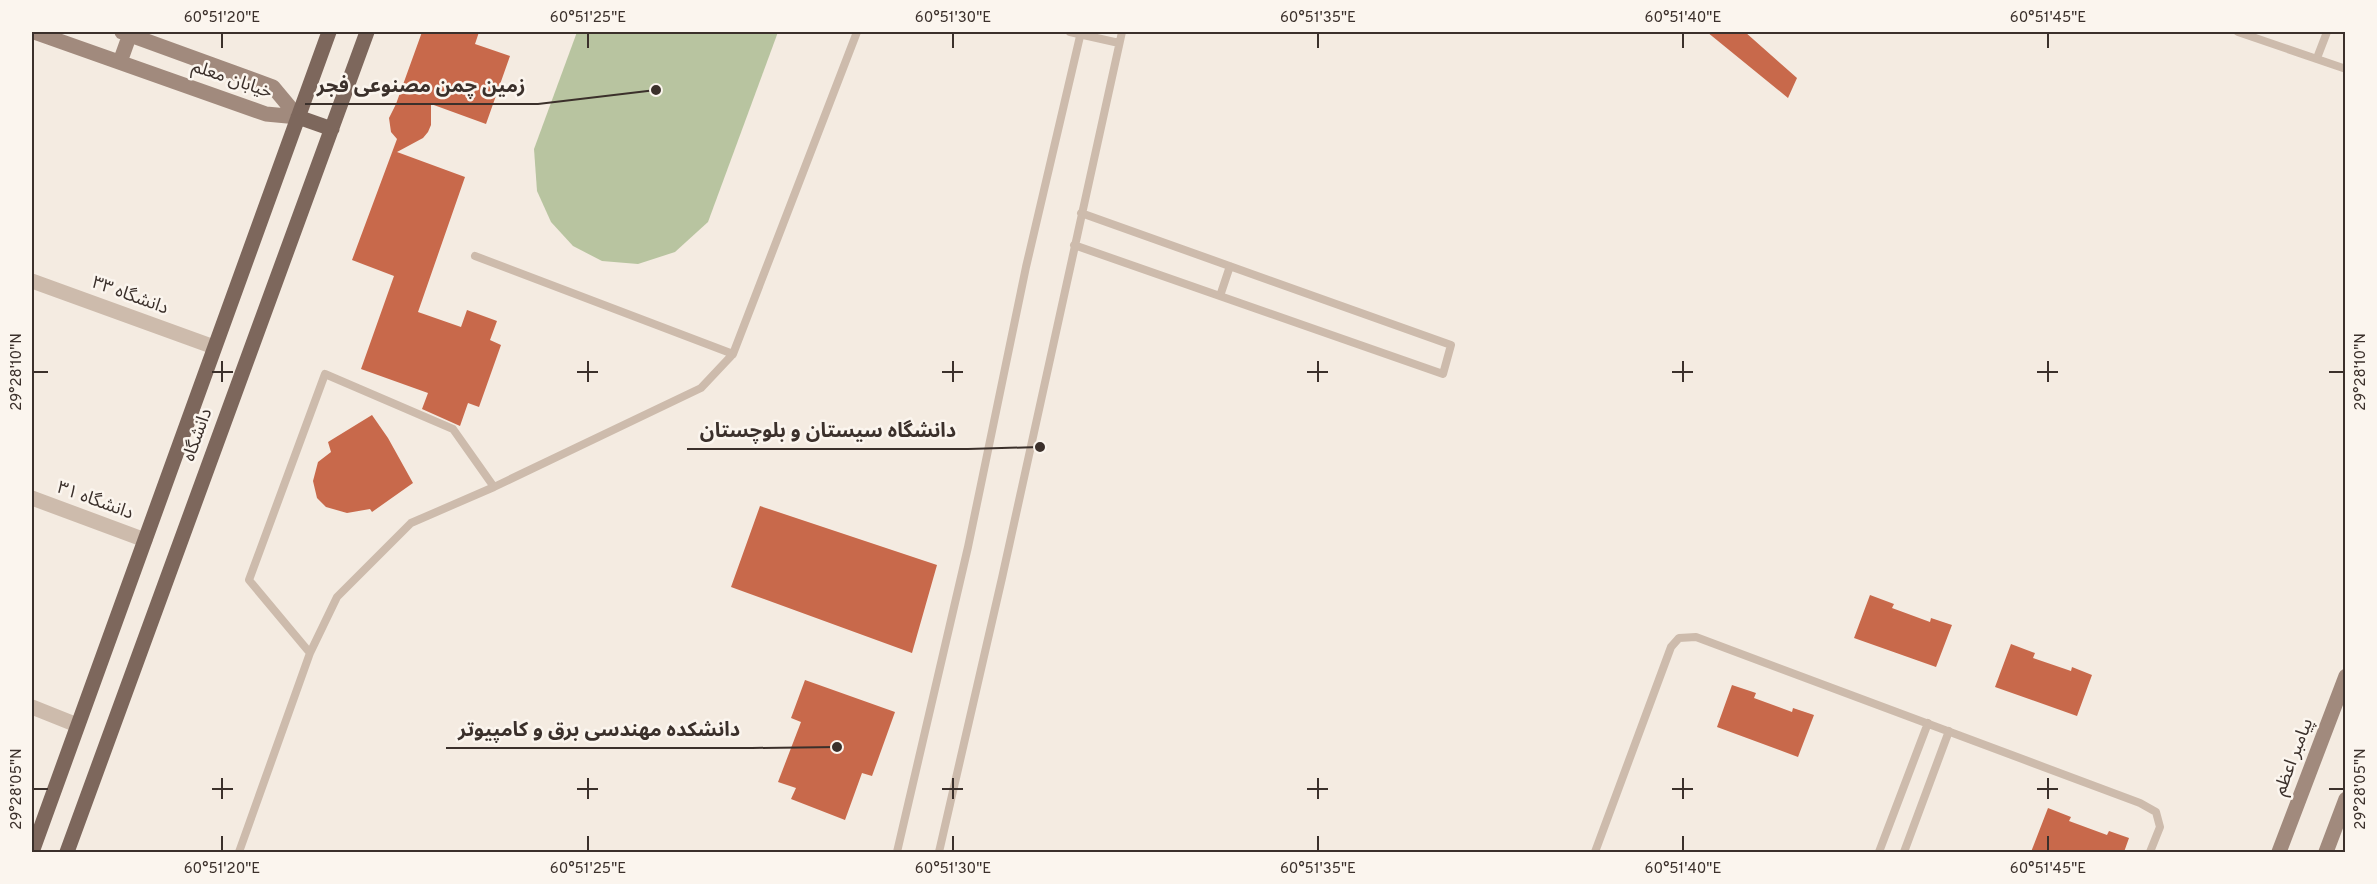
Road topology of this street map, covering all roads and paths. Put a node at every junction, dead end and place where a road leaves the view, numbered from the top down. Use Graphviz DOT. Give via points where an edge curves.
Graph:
graph roads {
  1 [pos="34,32"];
  2 [pos="329,32"];
  3 [pos="367,32"];
  4 [pos="857,32"];
  5 [pos="1070,32"];
  6 [pos="1122,32"];
  7 [pos="2238,32"];
  8 [pos="2328,32"];
  9 [pos="126,33"];
  10 [pos="1081,33"];
  11 [pos="1119,42"];
  12 [pos="2317,58"];
  13 [pos="120,62"];
  14 [pos="2346,69"];
  15 [pos="298,117"];
  16 [pos="332,129"];
  17 [pos="1081,213"];
  18 [pos="1074,245"];
  19 [pos="475,256"];
  20 [pos="1230,266"];
  21 [pos="32,281"];
  22 [pos="1220,296"];
  23 [pos="214,347"];
  24 [pos="733,354"];
  25 [pos="494,487"];
  26 [pos="32,498"];
  27 [pos="145,540"];
  28 [pos="310,653"];
  29 [pos="2346,676"];
  30 [pos="32,707"];
  31 [pos="1928,723"];
  32 [pos="78,725"];
  33 [pos="1949,731"];
  34 [pos="2346,800"];
  35 [pos="2343,817"];
  36 [pos="32,852"];
  37 [pos="67,852"];
  38 [pos="239,852"];
  39 [pos="897,852"];
  40 [pos="939,852"];
  41 [pos="1595,852"];
  42 [pos="1879,852"];
  43 [pos="1904,852"];
  44 [pos="2150,852"];
  45 [pos="2279,852"];
  46 [pos="2326,852"];
  1 -- 13 [label="main road, خیابان معلم"];
  2 -- 15 [label="main road, دانشگاه"];
  3 -- 16 [label="main road, دانشگاه"];
  4 -- 24 [label="lane"];
  5 -- 10 [label="lane"];
  6 -- 11 [label="lane"];
  7 -- 12 [label="lane"];
  8 -- 12 [label="lane"];
  9 -- 13 [label="main road"];
  9 -- 15 [label="main road, خیابان معلم" via="273,87"];
  10 -- 11 [label="lane"];
  10 -- 39 [label="lane"];
  11 -- 17 [label="lane"];
  12 -- 14 [label="lane"];
  13 -- 15 [label="main road, خیابان معلم" via="266,114"];
  15 -- 16 [label="main road"];
  15 -- 23 [label="main road, دانشگاه"];
  16 -- 37 [label="main road, دانشگاه"];
  17 -- 18 [label="lane"];
  17 -- 20 [label="lane"];
  18 -- 22 [label="lane"];
  18 -- 40 [label="lane"];
  19 -- 24 [label="lane"];
  20 -- 22 [label="lane"];
  20 -- 22 [label="lane" via="1451,345 1443,374"];
  21 -- 23 [label="street, دانشگاه ۳۳"];
  23 -- 27 [label="main road, دانشگاه"];
  24 -- 25 [label="lane" via="701,388"];
  25 -- 28 [label="lane" via="411,523 337,597"];
  25 -- 28 [label="lane" via="453,429 325,374 249,580"];
  26 -- 27 [label="street, دانشگاه ۳۱"];
  27 -- 32 [label="main road, دانشگاه"];
  28 -- 38 [label="lane"];
  29 -- 45 [label="main road, پیامبر اعظم"];
  30 -- 32 [label="street"];
  31 -- 33 [label="lane"];
  31 -- 41 [label="lane" via="1696,637 1679,638 1671,647"];
  31 -- 42 [label="lane"];
  32 -- 36 [label="main road, دانشگاه"];
  33 -- 43 [label="lane"];
  33 -- 44 [label="lane" via="2156,812 2160,827"];
  34 -- 35 [label="main road"];
  35 -- 46 [label="main road"];
}
